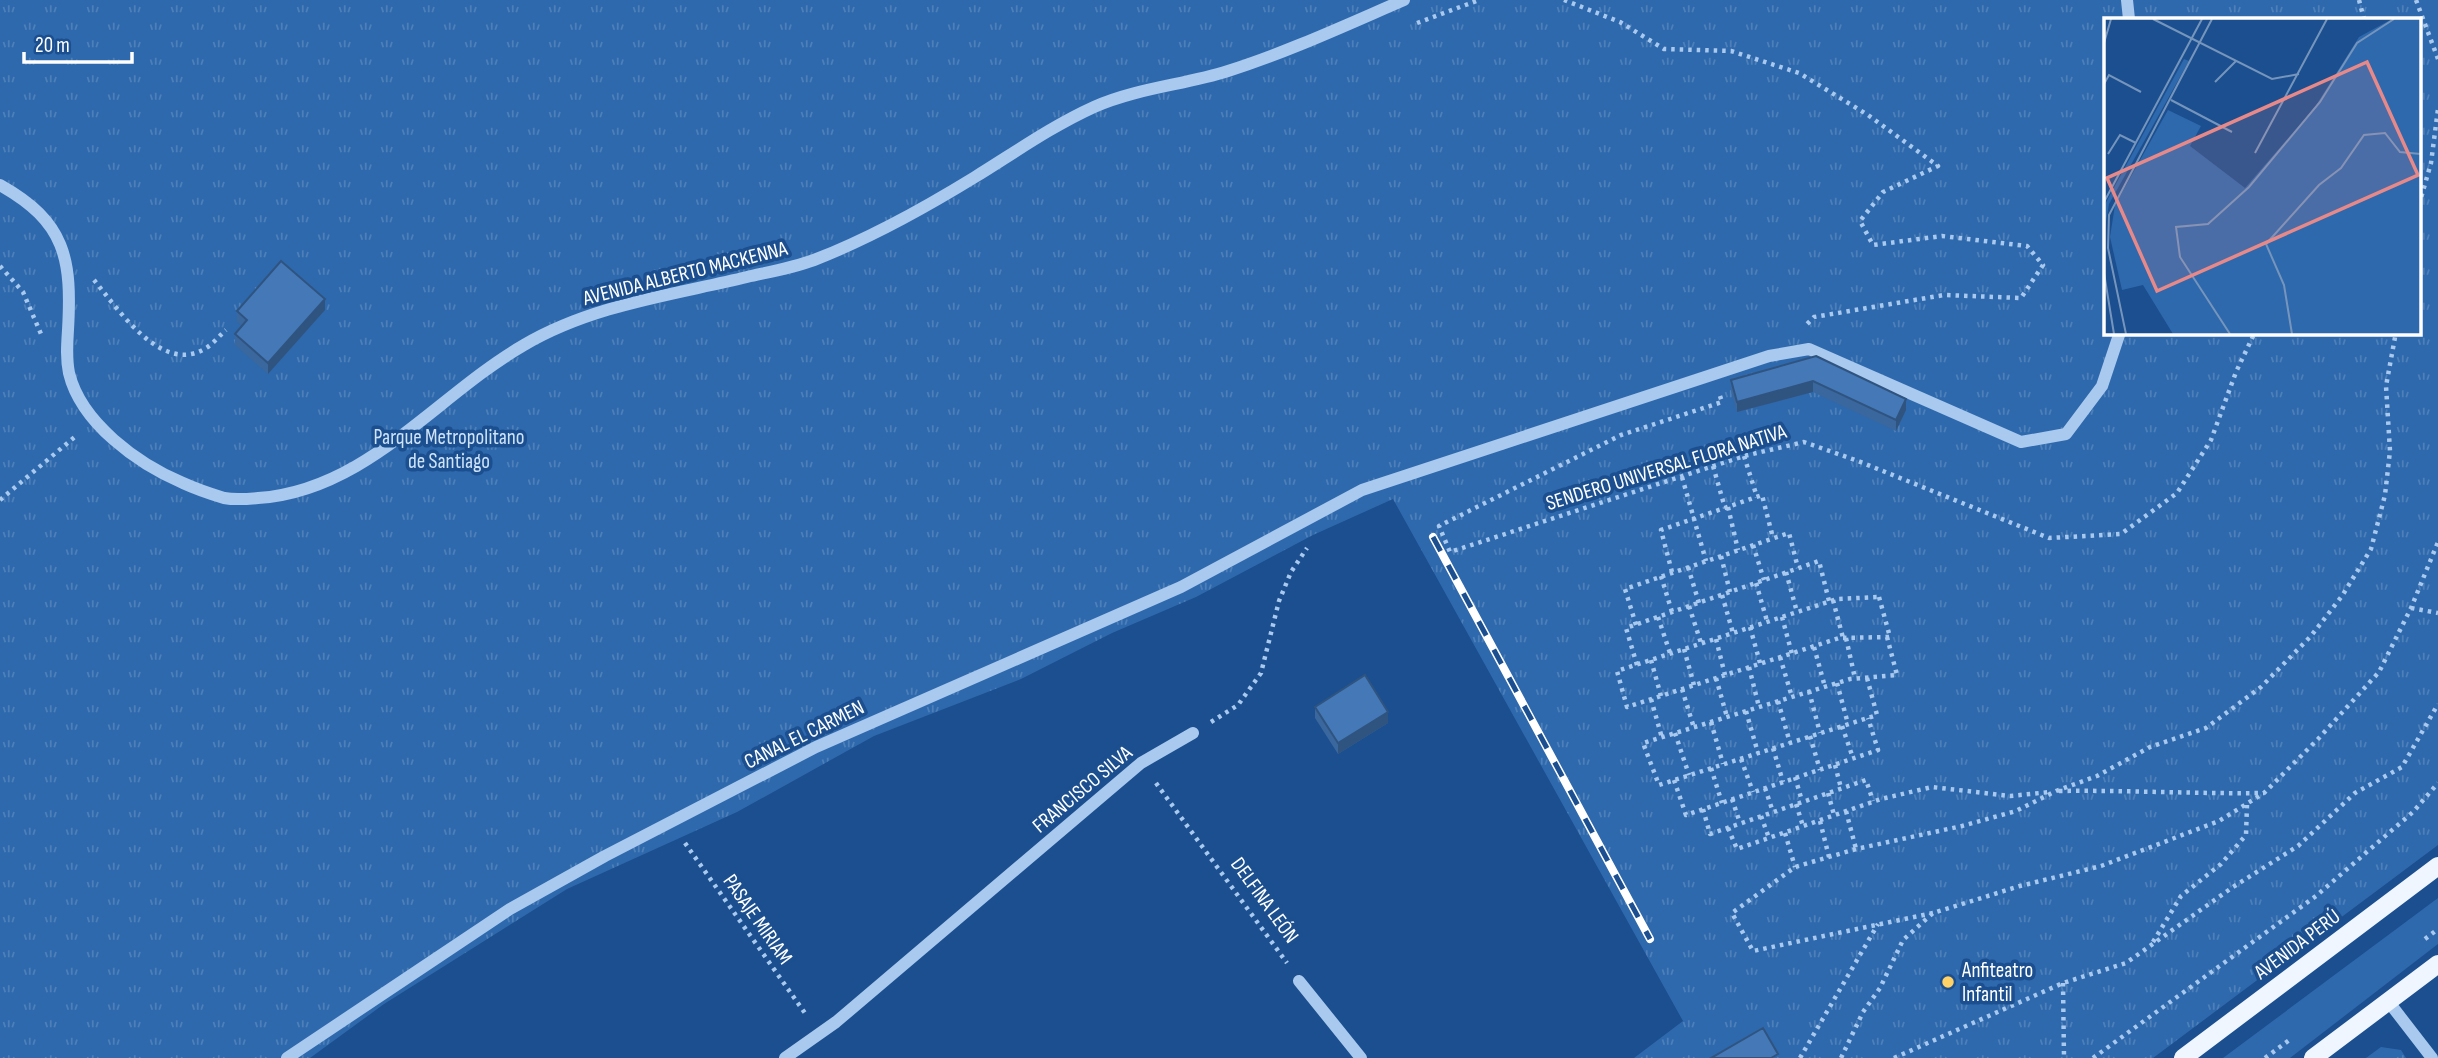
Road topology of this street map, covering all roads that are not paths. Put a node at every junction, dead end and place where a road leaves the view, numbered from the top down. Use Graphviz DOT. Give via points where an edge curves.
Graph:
graph roads {
  1 [pos="1404,0"];
  2 [pos="2127,0"];
  3 [pos="2129,18"];
  4 [pos="0,186"];
  5 [pos="2119,334"];
  6 [pos="1193,733"];
  7 [pos="2438,866"];
  8 [pos="2438,964"];
  9 [pos="1299,981"];
  10 [pos="2388,1001"];
  11 [pos="287,1058"];
  12 [pos="785,1058"];
  13 [pos="1361,1058"];
  14 [pos="2183,1058"];
  15 [pos="2313,1058"];
  16 [pos="2432,1058"];
  1 -- 4 [label="street, AVENIDA ALBERTO MACKENNA" via="1229,71 1093,108 899,222 809,262 573,322 480,373 352,469 280,496 227,499 180,482 114,440 93,421 77,398 69,372 67,263 58,236 37,212"];
  2 -- 3 [label="street"];
  5 -- 11 [label="street, CANAL EL CARMEN" via="2102,386 2066,434 2021,442 1809,349 1769,356 1362,490 1181,587 816,747 671,822 510,909"];
  6 -- 12 [label="street, FRANCISCO SILVA" via="1141,763 820,1034"];
  7 -- 14 [label="main road, AVENIDA PERÚ"];
  8 -- 10 [label="main road"];
  9 -- 13 [label="street"];
  10 -- 15 [label="main road"];
  10 -- 16 [label="street"];
}
